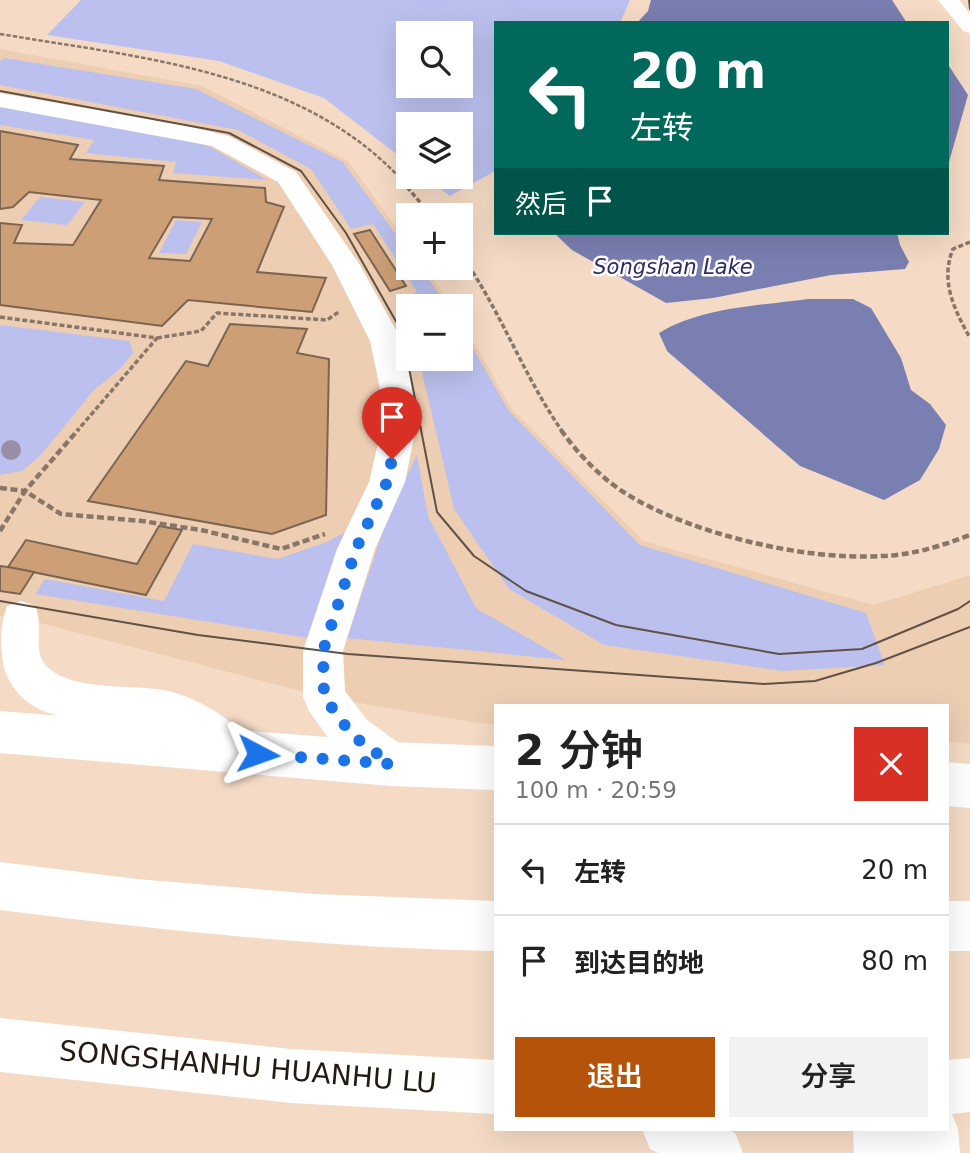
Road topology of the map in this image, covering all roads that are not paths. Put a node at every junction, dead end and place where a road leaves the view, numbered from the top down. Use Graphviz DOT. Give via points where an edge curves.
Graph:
graph roads {
  1 [pos="948,0"];
  2 [pos="970,27"];
  3 [pos="0,100"];
  4 [pos="21,618"];
  5 [pos="0,732"];
  6 [pos="232,752"];
  7 [pos="391,764"];
  8 [pos="494,768"];
  9 [pos="949,784"];
  10 [pos="970,786"];
  11 [pos="0,886"];
  12 [pos="494,926"];
  13 [pos="949,926"];
  14 [pos="970,926"];
  15 [pos="0,1045"];
  16 [pos="970,1085"];
  17 [pos="494,1087"];
  18 [pos="949,1087"];
  19 [pos="674,1131"];
  20 [pos="881,1131"];
  21 [pos="930,1131"];
  22 [pos="715,1153"];
  23 [pos="882,1153"];
  24 [pos="932,1153"];
  1 -- 2 [label="street"];
  3 -- 7 [label="street" via="220,141 281,191 346,265 386,341 402,413 387,482 356,549 323,651 324,697 352,735"];
  4 -- 6 [label="street" via="7,654 9,670 26,689 40,696 177,713 205,728"];
  5 -- 6 [label="street"];
  6 -- 7 [label="street"];
  7 -- 8 [label="street"];
  9 -- 10 [label="street"];
  11 -- 12 [label="street" via="314,919"];
  13 -- 14 [label="street"];
  15 -- 17 [label="street, SONGSHANHU HUANHU LU" via="292,1076"];
  16 -- 18 [label="street"];
  19 -- 22 [label="street"];
  20 -- 23 [label="street"];
  21 -- 24 [label="street"];
}
